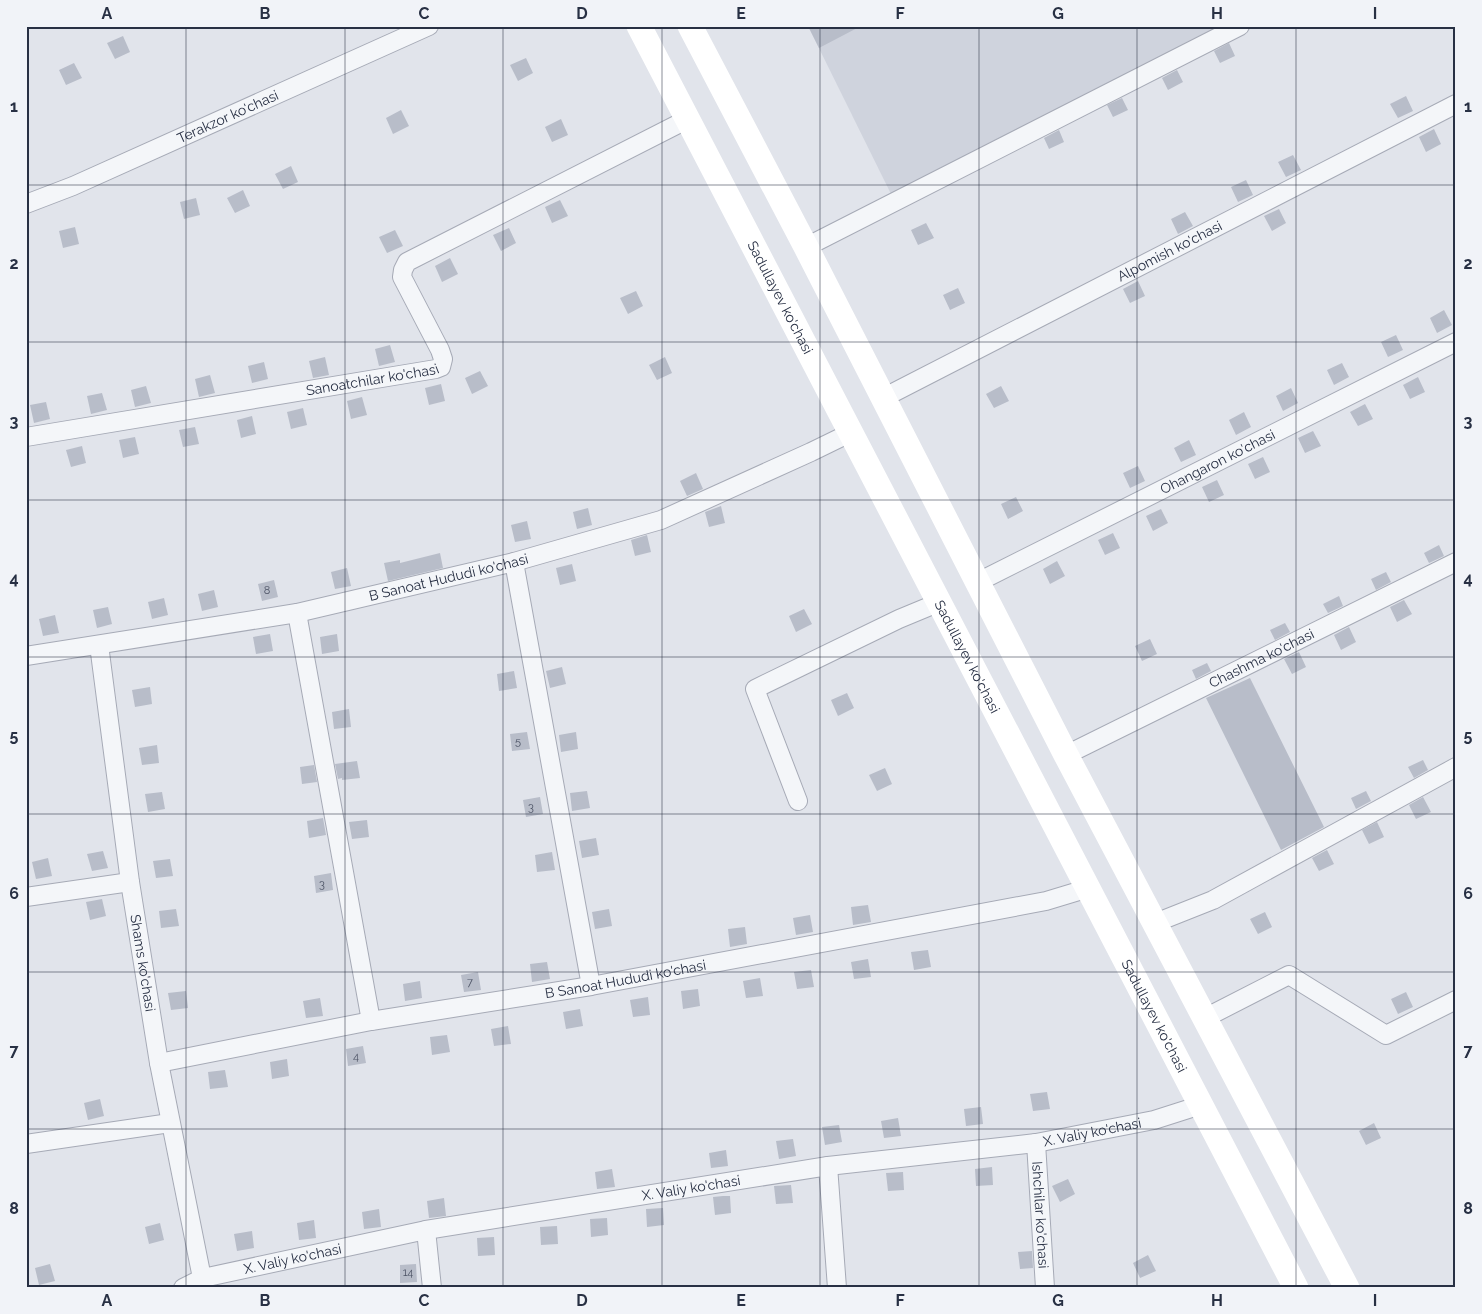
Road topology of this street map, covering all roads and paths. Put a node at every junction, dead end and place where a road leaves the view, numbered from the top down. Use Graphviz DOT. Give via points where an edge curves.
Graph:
graph roads {
  1 [pos="429,26"];
  2 [pos="639,26"];
  3 [pos="690,26"];
  4 [pos="1240,26"];
  5 [pos="1456,104"];
  6 [pos="688,119"];
  7 [pos="26,204"];
  8 [pos="806,247"];
  9 [pos="1456,342"];
  10 [pos="883,398"];
  11 [pos="852,432"];
  12 [pos="26,437"];
  13 [pos="514,562"];
  14 [pos="1456,562"];
  15 [pos="978,582"];
  16 [pos="940,602"];
  17 [pos="297,613"];
  18 [pos="99,645"];
  19 [pos="26,656"];
  20 [pos="1066,755"];
  21 [pos="1456,767"];
  22 [pos="798,801"];
  23 [pos="130,882"];
  24 [pos="1089,888"];
  25 [pos="26,897"];
  26 [pos="1155,923"];
  27 [pos="591,986"];
  28 [pos="1456,1000"];
  29 [pos="1205,1018"];
  30 [pos="371,1021"];
  31 [pos="159,1063"];
  32 [pos="1201,1105"];
  33 [pos="170,1123"];
  34 [pos="1036,1143"];
  35 [pos="26,1144"];
  36 [pos="828,1166"];
  37 [pos="426,1230"];
  38 [pos="203,1283"];
  39 [pos="183,1288"];
  40 [pos="432,1288"];
  41 [pos="837,1288"];
  42 [pos="1045,1288"];
  43 [pos="1296,1288"];
  44 [pos="1347,1288"];
  1 -- 7 [label="street, Terakzor ko'chasi" via="73,186"];
  2 -- 6 [label="main road, Sadullayev ko'chasi"];
  3 -- 8 [label="main road"];
  4 -- 8 [label="street"];
  5 -- 10 [label="street, Alpomish ko'chasi"];
  6 -- 11 [label="main road, Sadullayev ko'chasi"];
  6 -- 12 [label="street, Sanoatchilar ko'chasi" via="407,262 402,277 443,359 441,367 436,370"];
  8 -- 10 [label="main road"];
  9 -- 15 [label="street, Ohangaron ko'chasi"];
  10 -- 15 [label="main road"];
  11 -- 13 [label="street, B Sanoat Hududi ko'chasi" via="661,520"];
  11 -- 16 [label="main road, Sadullayev ko'chasi"];
  13 -- 17 [label="street, B Sanoat Hududi ko'chasi"];
  13 -- 27 [label="street"];
  14 -- 20 [label="street, Chashma ko'chasi"];
  15 -- 20 [label="main road"];
  16 -- 22 [label="street" via="755,689"];
  16 -- 24 [label="main road, Sadullayev ko'chasi"];
  17 -- 18 [label="street, B Sanoat Hududi ko'chasi"];
  17 -- 30 [label="street"];
  18 -- 19 [label="street, B Sanoat Hududi ko'chasi"];
  18 -- 23 [label="street, Shams ko'chasi"];
  20 -- 26 [label="main road"];
  21 -- 26 [label="street" via="1213,900"];
  23 -- 25 [label="street"];
  23 -- 31 [label="street, Shams ko'chasi"];
  24 -- 27 [label="street, B Sanoat Hududi ko'chasi" via="1046,901"];
  24 -- 32 [label="main road, Sadullayev ko'chasi"];
  26 -- 29 [label="main road"];
  27 -- 30 [label="street, B Sanoat Hududi ko'chasi"];
  28 -- 29 [label="street" via="1386,1035 1290,975"];
  29 -- 44 [label="main road"];
  30 -- 31 [label="street, B Sanoat Hududi ko'chasi"];
  31 -- 33 [label="street, Shams ko'chasi"];
  32 -- 34 [label="street, X. Valiy ko'chasi" via="1154,1120"];
  32 -- 43 [label="main road, Sadullayev ko'chasi"];
  33 -- 35 [label="street"];
  33 -- 38 [label="street, Shams ko'chasi"];
  34 -- 36 [label="street, X. Valiy ko'chasi"];
  34 -- 42 [label="street, Ishchilar ko'chasi"];
  36 -- 37 [label="street, X. Valiy ko'chasi"];
  36 -- 41 [label="street"];
  37 -- 38 [label="street, X. Valiy ko'chasi"];
  37 -- 40 [label="street"];
  38 -- 39 [label="street, X. Valiy ko'chasi"];
}
